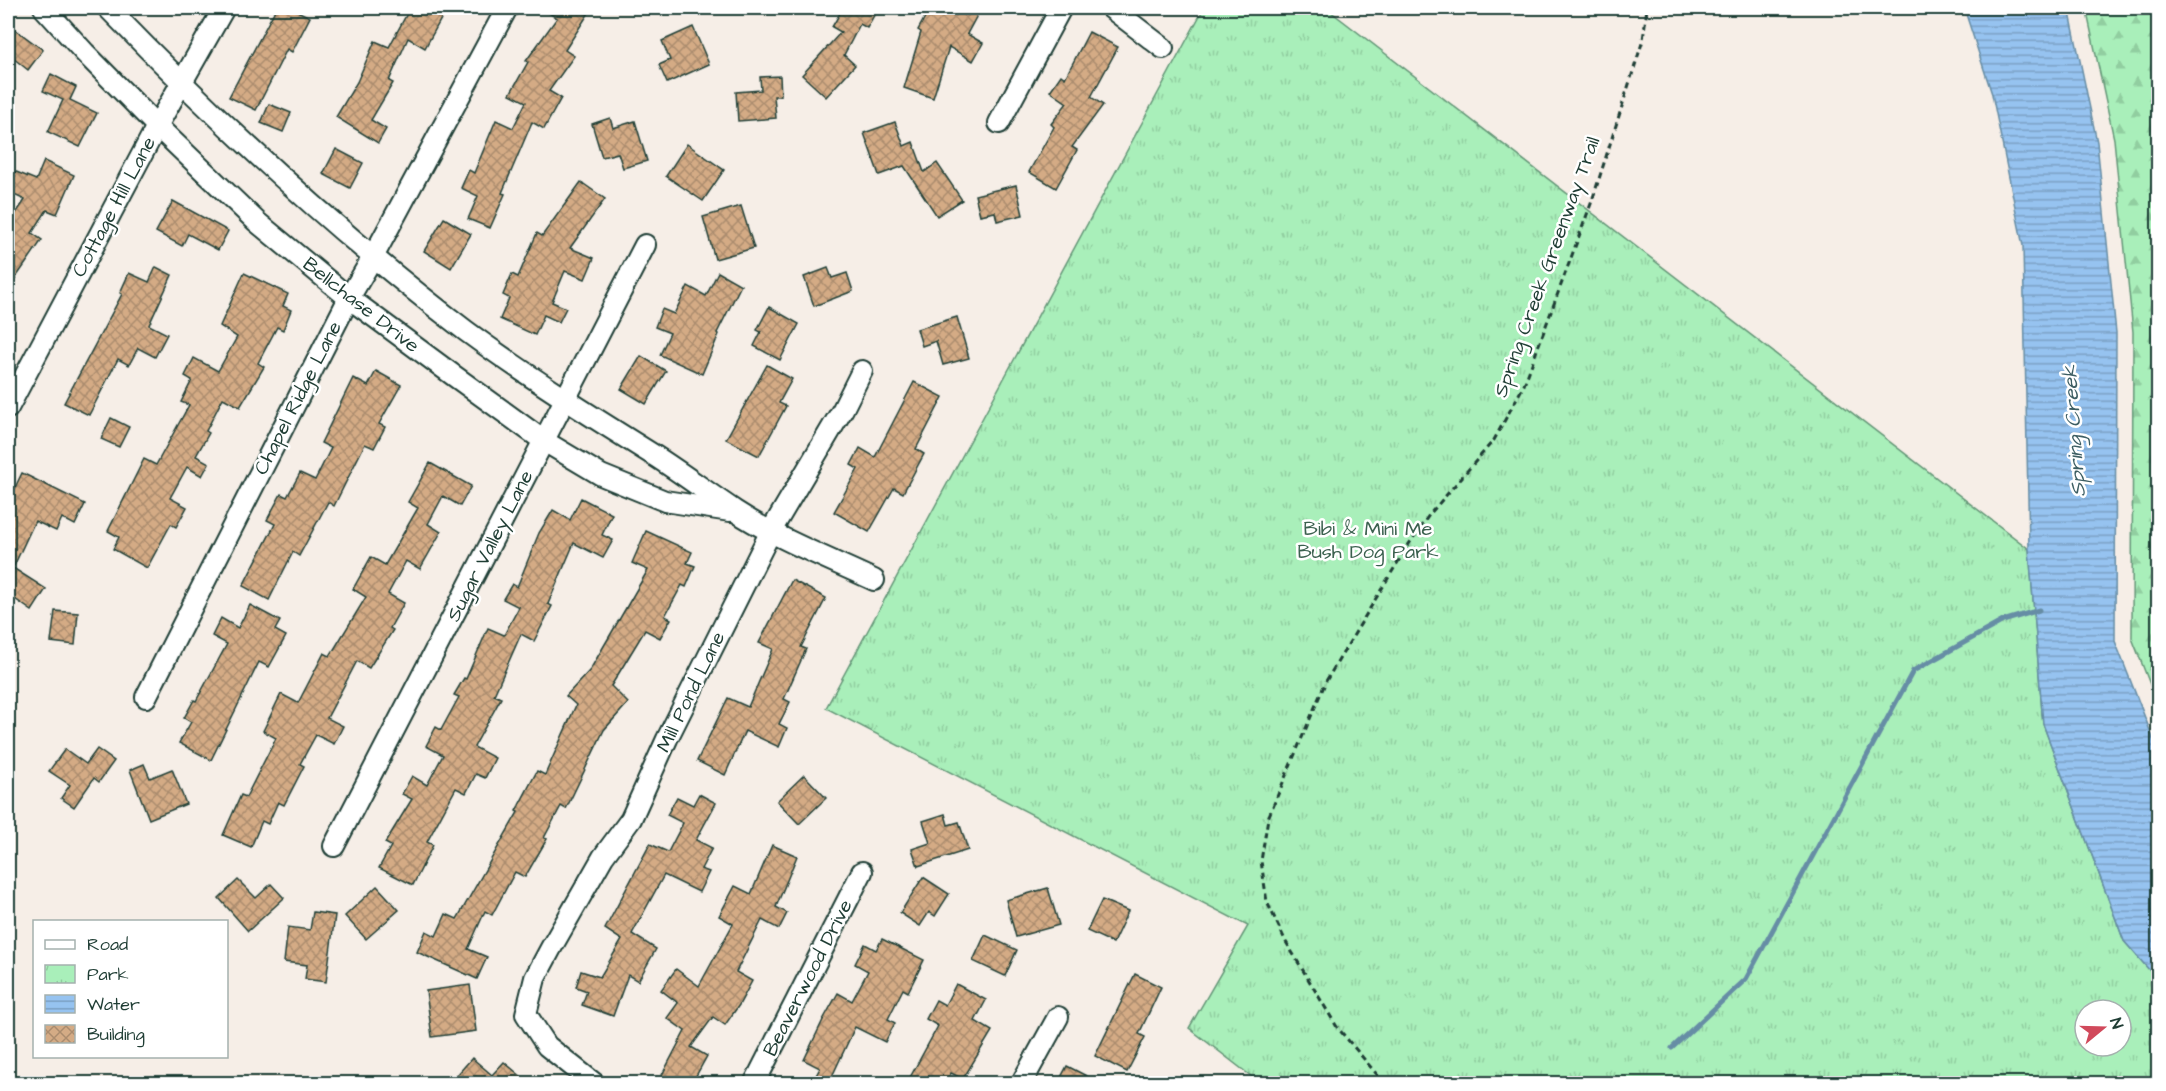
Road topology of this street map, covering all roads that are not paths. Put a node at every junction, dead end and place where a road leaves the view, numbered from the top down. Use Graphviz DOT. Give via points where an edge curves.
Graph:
graph roads {
  1 [pos="45,8"];
  2 [pos="108,8"];
  3 [pos="224,8"];
  4 [pos="507,8"];
  5 [pos="1061,8"];
  6 [pos="1111,8"];
  7 [pos="1163,48"];
  8 [pos="181,83"];
  9 [pos="999,123"];
  10 [pos="157,126"];
  11 [pos="645,245"];
  12 [pos="373,257"];
  13 [pos="349,298"];
  14 [pos="862,370"];
  15 [pos="566,400"];
  16 [pos="8,408"];
  17 [pos="544,441"];
  18 [pos="736,511"];
  19 [pos="771,531"];
  20 [pos="874,580"];
  21 [pos="146,697"];
  22 [pos="334,846"];
  23 [pos="862,872"];
  24 [pos="1058,1017"];
  25 [pos="595,1083"];
  26 [pos="754,1083"];
  27 [pos="1021,1083"];
  1 -- 10 [label="street, Bellchase Drive"];
  2 -- 8 [label="street, Bellchase Drive"];
  3 -- 8 [label="street, Cottage Hill Lane"];
  4 -- 12 [label="street, Chapel Ridge Lane"];
  5 -- 9 [label="street"];
  6 -- 7 [label="street"];
  8 -- 10 [label="street, Cottage Hill Lane"];
  8 -- 12 [label="street, Bellchase Drive"];
  10 -- 13 [label="street, Bellchase Drive" via="257,222"];
  10 -- 16 [label="street, Cottage Hill Lane"];
  11 -- 15 [label="street, Sugar Valley Lane"];
  12 -- 13 [label="street, Chapel Ridge Lane"];
  12 -- 15 [label="street, Bellchase Drive" via="468,332"];
  13 -- 17 [label="street, Bellchase Drive"];
  13 -- 21 [label="street, Chapel Ridge Lane"];
  14 -- 19 [label="street, Mill Pond Lane"];
  15 -- 17 [label="street, Sugar Valley Lane"];
  15 -- 18 [label="street, Bellchase Drive"];
  17 -- 18 [label="street, Bellchase Drive" via="601,475 665,501"];
  17 -- 22 [label="street, Sugar Valley Lane"];
  18 -- 19 [label="street, Bellchase Drive"];
  19 -- 20 [label="street, Bellchase Drive"];
  19 -- 25 [label="street, Mill Pond Lane" via="631,819 603,857 535,978 526,1014 547,1046"];
  23 -- 26 [label="street, Beaverwood Drive"];
  24 -- 27 [label="street"];
}
